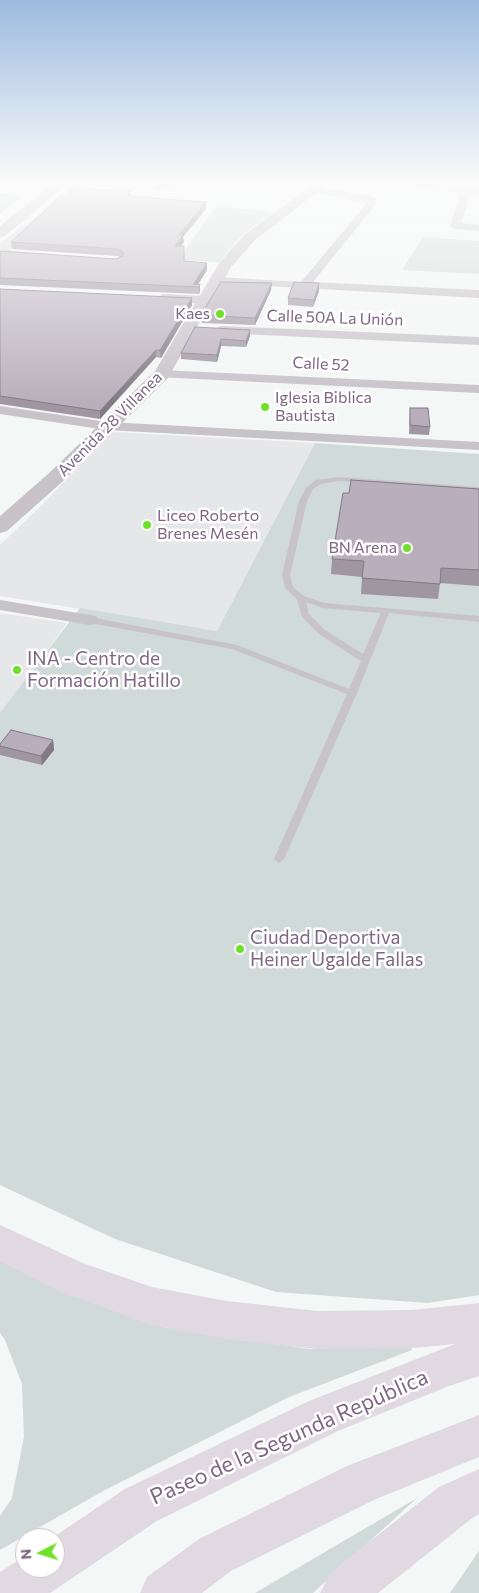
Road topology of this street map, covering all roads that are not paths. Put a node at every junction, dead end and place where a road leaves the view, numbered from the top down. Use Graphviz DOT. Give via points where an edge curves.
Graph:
graph roads {
  1 [pos="235,254"];
  2 [pos="329,254"];
  3 [pos="217,281"];
  4 [pos="304,285"];
  5 [pos="473,294"];
  6 [pos="148,297"];
  7 [pos="206,300"];
  8 [pos="479,302"];
  9 [pos="198,329"];
  10 [pos="479,341"];
  11 [pos="162,374"];
  12 [pos="479,390"];
  13 [pos="0,410"];
  14 [pos="107,426"];
  15 [pos="479,446"];
  16 [pos="479,489"];
  17 [pos="0,527"];
  18 [pos="301,598"];
  19 [pos="0,605"];
  20 [pos="385,612"];
  21 [pos="479,619"];
  22 [pos="90,620"];
  23 [pos="366,660"];
  24 [pos="352,693"];
  25 [pos="279,859"];
  26 [pos="0,1242"];
  27 [pos="479,1322"];
  28 [pos="479,1356"];
  29 [pos="479,1436"];
  30 [pos="479,1491"];
  31 [pos="65,1555"];
  32 [pos="32,1578"];
  33 [pos="10,1593"];
  34 [pos="163,1593"];
  35 [pos="343,1593"];
  1 -- 3 [label="street, Avenida 28 Villanea"];
  2 -- 4 [label="street"];
  3 -- 4 [label="street"];
  3 -- 7 [label="street, Avenida 28 Villanea"];
  4 -- 5 [label="street"];
  5 -- 8 [label="street"];
  6 -- 7 [label="street"];
  7 -- 9 [label="street, Avenida 28 Villanea"];
  9 -- 10 [label="street, Calle 50A La Unión"];
  9 -- 11 [label="street, Avenida 28 Villanea"];
  11 -- 12 [label="street, Calle 52"];
  11 -- 14 [label="street, Avenida 28 Villanea"];
  13 -- 14 [label="street"];
  14 -- 15 [label="street"];
  14 -- 17 [label="street, Avenida 28 Villanea"];
  16 -- 18 [label="lane" via="339,479 319,482 310,488 303,501 286,575 289,588"];
  18 -- 20 [label="lane" via="323,605"];
  18 -- 23 [label="lane" via="305,615 322,632"];
  19 -- 22 [label="street"];
  20 -- 21 [label="lane"];
  20 -- 23 [label="lane"];
  22 -- 24 [label="lane" via="234,647"];
  23 -- 24 [label="lane"];
  24 -- 25 [label="lane"];
  26 -- 27 [label="main road" via="75,1279 152,1306 226,1320 317,1330 412,1329"];
  28 -- 31 [label="main road, Paseo de la Segunda República" via="324,1416 141,1505"];
  29 -- 34 [label="main road" via="362,1482 224,1550"];
  30 -- 35 [label="main road" via="454,1503"];
  32 -- 33 [label="main road"];
}
